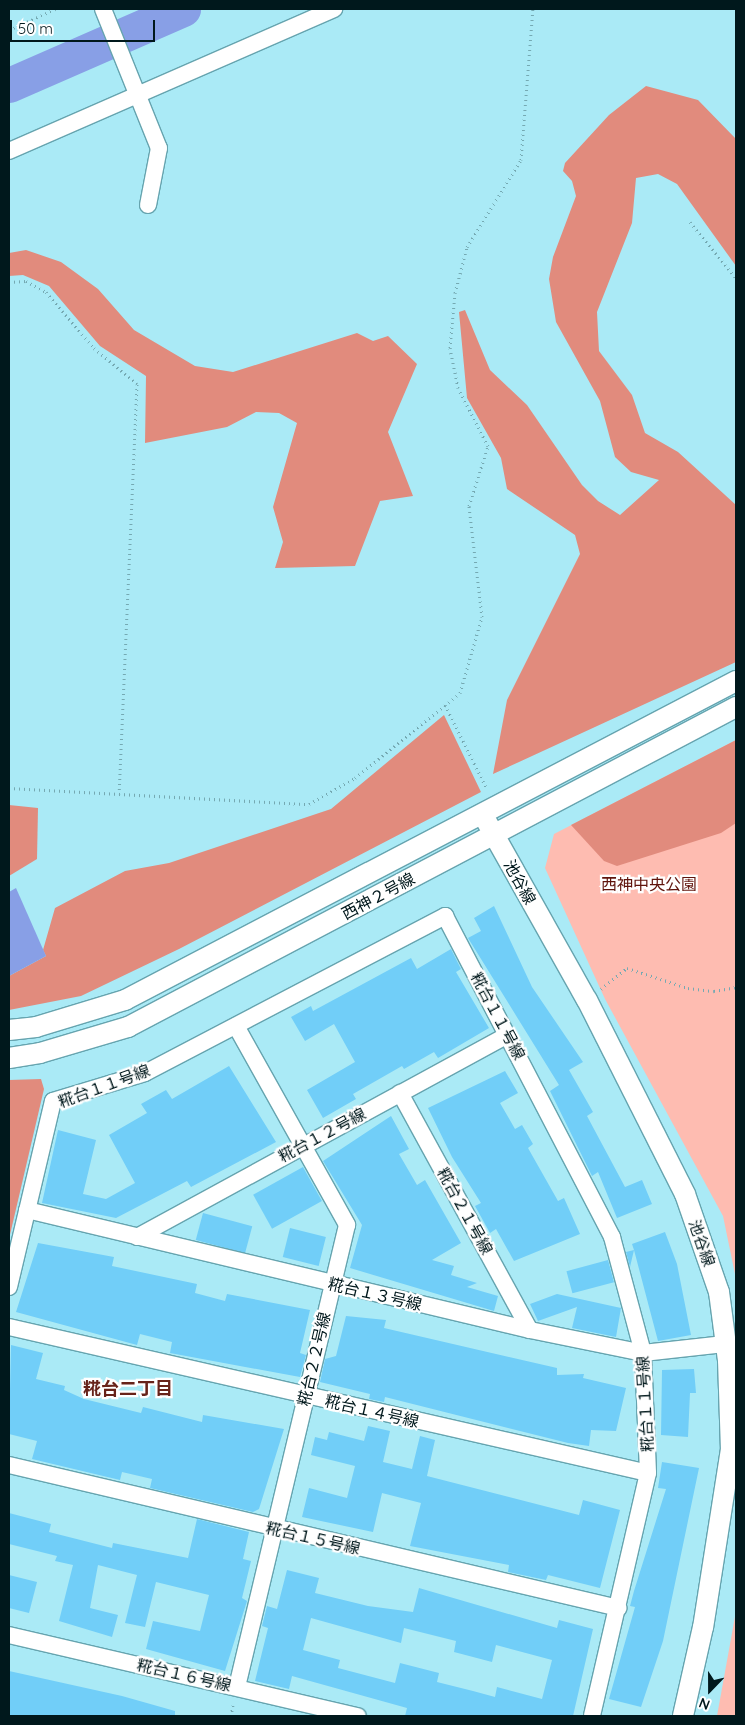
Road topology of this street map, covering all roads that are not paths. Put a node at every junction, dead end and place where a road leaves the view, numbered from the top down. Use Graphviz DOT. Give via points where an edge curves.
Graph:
graph roads {
  1 [pos="103,9"];
  2 [pos="334,9"];
  3 [pos="139,94"];
  4 [pos="9,151"];
  5 [pos="148,204"];
  6 [pos="736,681"];
  7 [pos="736,707"];
  8 [pos="483,816"];
  9 [pos="494,836"];
  10 [pos="236,1026"];
  11 [pos="9,1030"];
  12 [pos="508,1035"];
  13 [pos="9,1058"];
  14 [pos="400,1093"];
  15 [pos="301,1146"];
  16 [pos="27,1210"];
  17 [pos="136,1237"];
  18 [pos="332,1284"];
  19 [pos="9,1287"];
  20 [pos="9,1327"];
  21 [pos="530,1330"];
  22 [pos="725,1344"];
  23 [pos="643,1353"];
  24 [pos="306,1396"];
  25 [pos="9,1465"];
  26 [pos="648,1472"];
  27 [pos="274,1529"];
  28 [pos="618,1608"];
  29 [pos="9,1635"];
  30 [pos="237,1687"];
  31 [pos="358,1716"];
  32 [pos="592,1716"];
  33 [pos="683,1716"];
  1 -- 3 [label="street"];
  2 -- 3 [label="street"];
  3 -- 4 [label="street"];
  3 -- 5 [label="street" via="159,148"];
  6 -- 8 [label="street, 西神２号線"];
  7 -- 9 [label="street, 西神２号線"];
  8 -- 9 [label="street, 池谷線"];
  8 -- 11 [label="street, 西神２号線" via="125,1000 36,1027"];
  9 -- 13 [label="street, 西神２号線" via="128,1027 40,1053"];
  9 -- 22 [label="street, 池谷線" via="587,1000 685,1194 719,1292"];
  10 -- 12 [label="street, 糀台１１号線" via="446,916"];
  10 -- 15 [label="street, 糀台２２号線"];
  10 -- 16 [label="street, 糀台１１号線" via="145,1073 53,1101"];
  12 -- 14 [label="street, 糀台１２号線"];
  12 -- 23 [label="street, 糀台１１号線" via="612,1237"];
  14 -- 15 [label="street, 糀台１２号線"];
  14 -- 21 [label="street, 糀台２１号線"];
  15 -- 17 [label="street, 糀台１２号線"];
  15 -- 18 [label="street, 糀台２２号線" via="347,1225"];
  16 -- 17 [label="street, 糀台１３号線"];
  16 -- 19 [label="street, 糀台１１号線"];
  17 -- 18 [label="street, 糀台１３号線"];
  18 -- 21 [label="street, 糀台１３号線"];
  18 -- 24 [label="street, 糀台２２号線"];
  20 -- 24 [label="street, 糀台１４号線"];
  21 -- 23 [label="street, 糀台１３号線"];
  22 -- 23 [label="street, 糀台１３号線"];
  22 -- 33 [label="street, 池谷線" via="731,1449 703,1627"];
  23 -- 26 [label="street, 糀台１１号線"];
  24 -- 26 [label="street, 糀台１４号線"];
  24 -- 27 [label="street, 糀台２２号線"];
  25 -- 27 [label="street, 糀台１５号線"];
  26 -- 28 [label="street, 糀台１１号線"];
  27 -- 28 [label="street, 糀台１５号線"];
  27 -- 30 [label="street, 糀台２２号線"];
  28 -- 32 [label="street, 糀台１１号線"];
  29 -- 30 [label="street, 糀台１６号線"];
  30 -- 31 [label="street, 糀台１６号線"];
}
